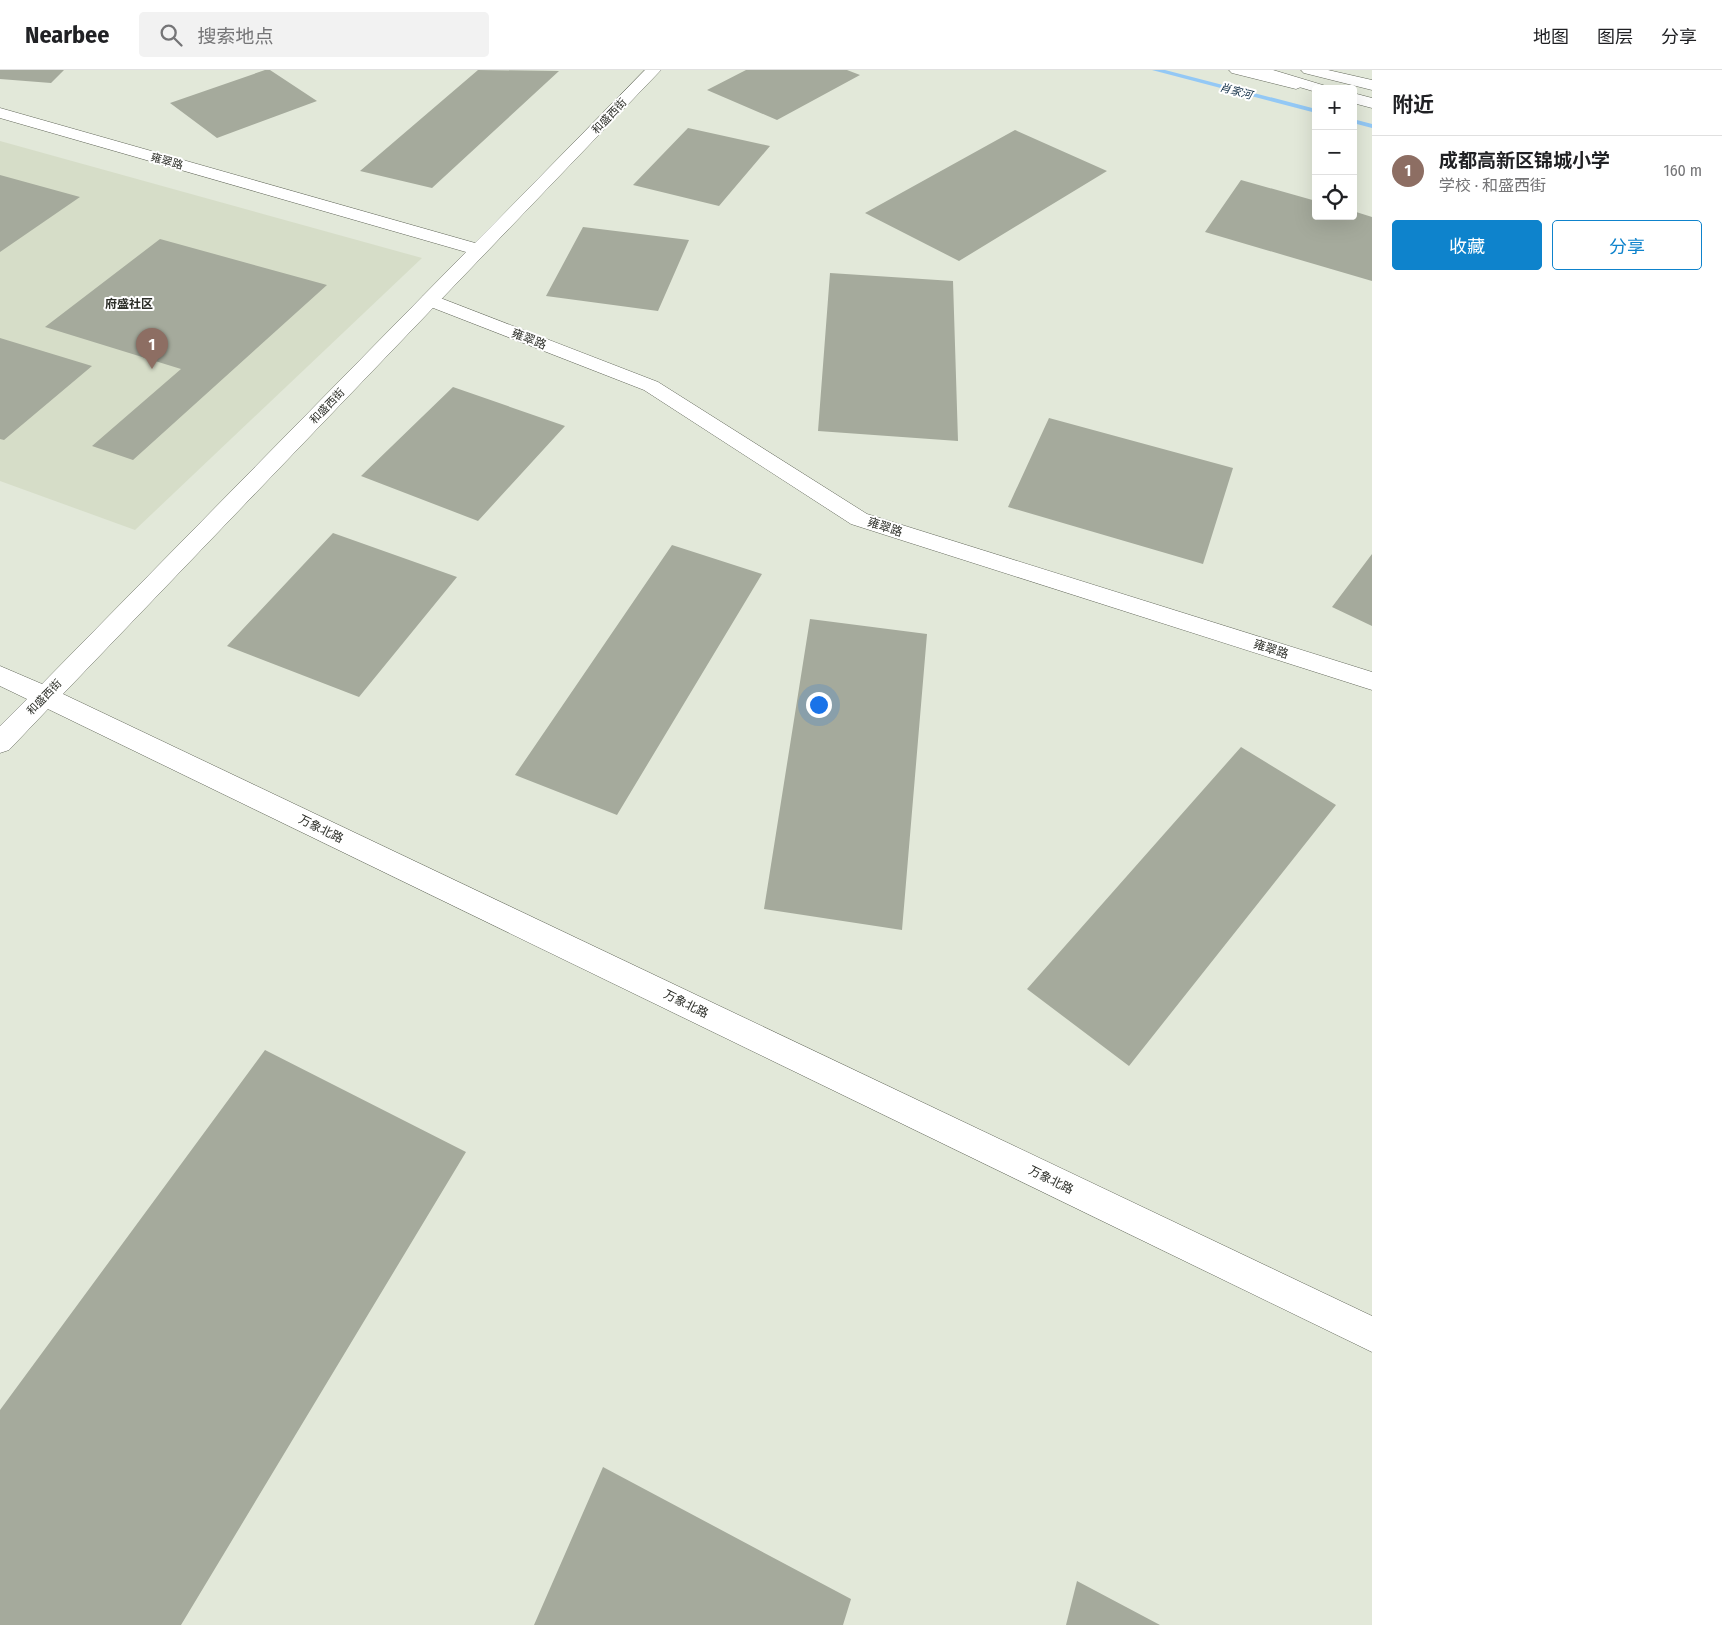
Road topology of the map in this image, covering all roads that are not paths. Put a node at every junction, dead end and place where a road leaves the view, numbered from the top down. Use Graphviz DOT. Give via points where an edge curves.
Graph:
graph roads {
  1 [pos="654,70"];
  2 [pos="1237,70"];
  3 [pos="1257,70"];
  4 [pos="1309,70"];
  5 [pos="1372,85"];
  6 [pos="1312,87"];
  7 [pos="1312,87"];
  8 [pos="1357,99"];
  9 [pos="1372,103"];
  10 [pos="0,113"];
  11 [pos="479,250"];
  12 [pos="430,300"];
  13 [pos="0,675"];
  14 [pos="1372,681"];
  15 [pos="45,696"];
  16 [pos="0,743"];
  17 [pos="1372,1334"];
  1 -- 11 [label="main road, 和盛西街"];
  2 -- 6 [label="main road"];
  3 -- 7 [label="main road"];
  4 -- 5 [label="main road"];
  8 -- 9 [label="main road"];
  10 -- 11 [label="main road, 雍翠路"];
  11 -- 12 [label="main road, 和盛西街"];
  12 -- 14 [label="main road, 雍翠路" via="651,386 859,519"];
  12 -- 15 [label="main road, 和盛西街"];
  13 -- 15 [label="main road, 万象北路"];
  15 -- 16 [label="main road, 和盛西街"];
  15 -- 17 [label="main road, 万象北路"];
}
